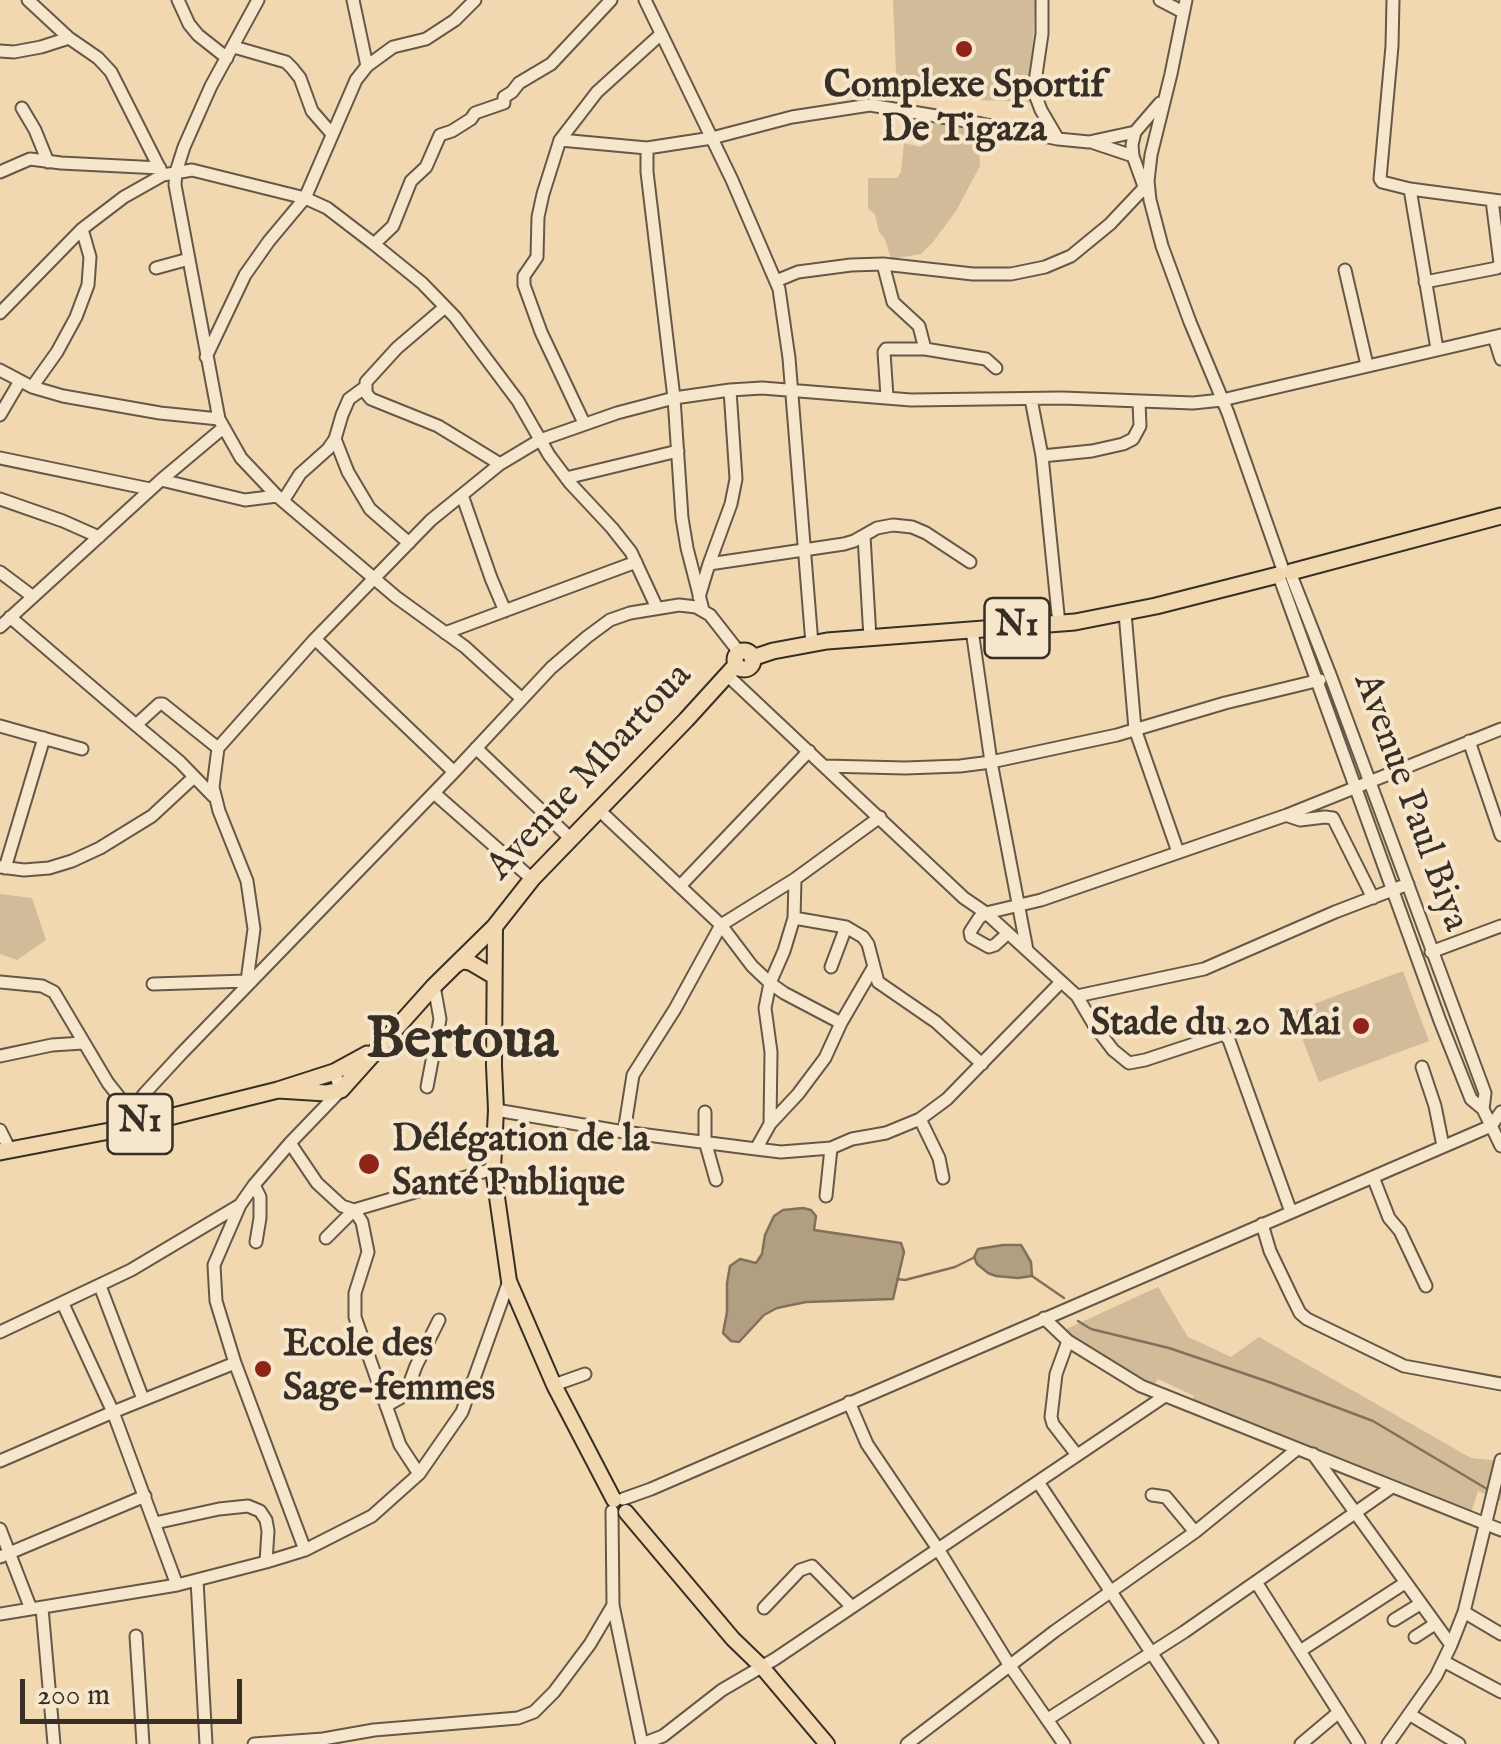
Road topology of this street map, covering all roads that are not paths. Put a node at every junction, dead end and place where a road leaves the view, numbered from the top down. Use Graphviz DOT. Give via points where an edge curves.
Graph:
graph roads {
  1 [pos="178,0"];
  2 [pos="258,0"];
  3 [pos="353,0"];
  4 [pos="611,0"];
  5 [pos="645,0"];
  6 [pos="1042,0"];
  7 [pos="1160,0"];
  8 [pos="1393,0"];
  9 [pos="471,1"];
  10 [pos="37,3"];
  11 [pos="1185,6"];
  12 [pos="662,34"];
  13 [pos="69,38"];
  14 [pos="0,51"];
  15 [pos="230,52"];
  16 [pos="367,66"];
  17 [pos="1164,99"];
  18 [pos="22,108"];
  19 [pos="1135,132"];
  20 [pos="332,134"];
  21 [pos="712,138"];
  22 [pos="1058,139"];
  23 [pos="560,140"];
  24 [pos="1089,142"];
  25 [pos="647,148"];
  26 [pos="1132,156"];
  27 [pos="48,162"];
  28 [pos="0,172"];
  29 [pos="166,172"];
  30 [pos="1410,190"];
  31 [pos="1147,194"];
  32 [pos="305,198"];
  33 [pos="1496,200"];
  34 [pos="82,230"];
  35 [pos="374,244"];
  36 [pos="189,259"];
  37 [pos="883,264"];
  38 [pos="156,268"];
  39 [pos="1345,270"];
  40 [pos="776,281"];
  41 [pos="1425,282"];
  42 [pos="445,307"];
  43 [pos="0,313"];
  44 [pos="1497,336"];
  45 [pos="925,349"];
  46 [pos="1437,349"];
  47 [pos="206,357"];
  48 [pos="1501,359"];
  49 [pos="1367,365"];
  50 [pos="996,368"];
  51 [pos="0,370"];
  52 [pos="26,384"];
  53 [pos="364,388"];
  54 [pos="792,389"];
  55 [pos="730,390"];
  56 [pos="887,397"];
  57 [pos="674,398"];
  58 [pos="1031,399"];
  59 [pos="1222,400"];
  60 [pos="1139,402"];
  61 [pos="0,415"];
  62 [pos="221,424"];
  63 [pos="584,424"];
  64 [pos="335,439"];
  65 [pos="540,440"];
  66 [pos="678,451"];
  67 [pos="1042,456"];
  68 [pos="0,458"];
  69 [pos="500,464"];
  70 [pos="566,478"];
  71 [pos="161,480"];
  72 [pos="150,490"];
  73 [pos="462,495"];
  74 [pos="280,498"];
  75 [pos="0,499"];
  76 [pos="1501,516"];
  77 [pos="864,536"];
  78 [pos="99,537"];
  79 [pos="410,543"];
  80 [pos="804,550"];
  81 [pos="636,562"];
  82 [pos="970,562"];
  83 [pos="710,564"];
  84 [pos="0,572"];
  85 [pos="1284,574"];
  86 [pos="372,578"];
  87 [pos="32,596"];
  88 [pos="699,596"];
  89 [pos="657,608"];
  90 [pos="505,610"];
  91 [pos="703,610"];
  92 [pos="1125,613"];
  93 [pos="10,617"];
  94 [pos="1059,624"];
  95 [pos="0,627"];
  96 [pos="972,630"];
  97 [pos="445,633"];
  98 [pos="870,638"];
  99 [pos="315,639"];
  100 [pos="812,644"];
  101 [pos="739,663"];
  102 [pos="1331,677"];
  103 [pos="1317,681"];
  104 [pos="522,699"];
  105 [pos="136,725"];
  106 [pos="0,726"];
  107 [pos="1501,728"];
  108 [pos="1135,729"];
  109 [pos="44,738"];
  110 [pos="1469,741"];
  111 [pos="218,748"];
  112 [pos="476,748"];
  113 [pos="82,749"];
  114 [pos="809,751"];
  115 [pos="991,762"];
  116 [pos="825,766"];
  117 [pos="454,772"];
  118 [pos="194,777"];
  119 [pos="1370,782"];
  120 [pos="1355,788"];
  121 [pos="434,793"];
  122 [pos="216,799"];
  123 [pos="599,810"];
  124 [pos="1288,816"];
  125 [pos="880,817"];
  126 [pos="1501,835"];
  127 [pos="571,838"];
  128 [pos="1178,852"];
  129 [pos="3,868"];
  130 [pos="532,879"];
  131 [pos="795,879"];
  132 [pos="1408,884"];
  133 [pos="681,885"];
  134 [pos="1392,890"];
  135 [pos="1373,898"];
  136 [pos="1020,906"];
  137 [pos="986,913"];
  138 [pos="794,918"];
  139 [pos="722,925"];
  140 [pos="495,926"];
  141 [pos="1501,926"];
  142 [pos="846,927"];
  143 [pos="1007,934"];
  144 [pos="1026,950"];
  145 [pos="1431,952"];
  146 [pos="458,964"];
  147 [pos="831,967"];
  148 [pos="873,968"];
  149 [pos="494,976"];
  150 [pos="0,982"];
  151 [pos="249,982"];
  152 [pos="1061,982"];
  153 [pos="770,983"];
  154 [pos="153,984"];
  155 [pos="434,986"];
  156 [pos="1077,996"];
  157 [pos="840,1023"];
  158 [pos="84,1043"];
  159 [pos="380,1046"];
  160 [pos="0,1056"];
  161 [pos="982,1064"];
  162 [pos="1422,1067"];
  163 [pos="334,1072"];
  164 [pos="306,1087"];
  165 [pos="426,1087"];
  166 [pos="342,1090"];
  167 [pos="496,1110"];
  168 [pos="1483,1110"];
  169 [pos="705,1112"];
  170 [pos="1501,1112"];
  171 [pos="317,1116"];
  172 [pos="920,1118"];
  173 [pos="128,1120"];
  174 [pos="770,1124"];
  175 [pos="1491,1126"];
  176 [pos="0,1130"];
  177 [pos="624,1132"];
  178 [pos="1500,1140"];
  179 [pos="706,1141"];
  180 [pos="290,1143"];
  181 [pos="1443,1146"];
  182 [pos="830,1148"];
  183 [pos="756,1149"];
  184 [pos="5,1151"];
  185 [pos="494,1169"];
  186 [pos="1372,1177"];
  187 [pos="944,1178"];
  188 [pos="716,1180"];
  189 [pos="254,1185"];
  190 [pos="826,1196"];
  191 [pos="240,1205"];
  192 [pos="354,1210"];
  193 [pos="1290,1212"];
  194 [pos="1262,1224"];
  195 [pos="326,1238"];
  196 [pos="256,1242"];
  197 [pos="509,1281"];
  198 [pos="100,1286"];
  199 [pos="1426,1286"];
  200 [pos="63,1304"];
  201 [pos="1044,1318"];
  202 [pos="439,1320"];
  203 [pos="0,1332"];
  204 [pos="1068,1342"];
  205 [pos="234,1363"];
  206 [pos="585,1374"];
  207 [pos="554,1384"];
  208 [pos="1501,1384"];
  209 [pos="1164,1396"];
  210 [pos="143,1400"];
  211 [pos="848,1402"];
  212 [pos="386,1406"];
  213 [pos="112,1412"];
  214 [pos="1296,1450"];
  215 [pos="1313,1454"];
  216 [pos="1078,1455"];
  217 [pos="1501,1460"];
  218 [pos="0,1462"];
  219 [pos="419,1474"];
  220 [pos="1038,1482"];
  221 [pos="1392,1487"];
  222 [pos="145,1496"];
  223 [pos="1152,1496"];
  224 [pos="621,1508"];
  225 [pos="1356,1514"];
  226 [pos="155,1523"];
  227 [pos="1485,1524"];
  228 [pos="0,1529"];
  229 [pos="1501,1530"];
  230 [pos="1196,1532"];
  231 [pos="938,1549"];
  232 [pos="305,1550"];
  233 [pos="5,1555"];
  234 [pos="266,1562"];
  235 [pos="196,1580"];
  236 [pos="1256,1582"];
  237 [pos="1404,1583"];
  238 [pos="176,1585"];
  239 [pos="1112,1590"];
  240 [pos="1420,1604"];
  241 [pos="613,1605"];
  242 [pos="852,1606"];
  243 [pos="764,1608"];
  244 [pos="36,1609"];
  245 [pos="1464,1612"];
  246 [pos="0,1614"];
  247 [pos="1394,1620"];
  248 [pos="1435,1624"];
  249 [pos="1501,1634"];
  250 [pos="136,1636"];
  251 [pos="1415,1637"];
  252 [pos="1451,1645"];
  253 [pos="1300,1651"];
  254 [pos="1152,1652"];
  255 [pos="1444,1662"];
  256 [pos="1010,1666"];
  257 [pos="762,1667"];
  258 [pos="1501,1692"];
  259 [pos="1339,1712"];
  260 [pos="1410,1714"];
  261 [pos="1048,1719"];
  262 [pos="374,1730"];
  263 [pos="54,1744"];
  264 [pos="143,1744"];
  265 [pos="206,1744"];
  266 [pos="254,1744"];
  267 [pos="376,1744"];
  268 [pos="642,1744"];
  269 [pos="827,1744"];
  270 [pos="907,1744"];
  271 [pos="1064,1744"];
  272 [pos="1212,1744"];
  273 [pos="1302,1744"];
  274 [pos="1360,1744"];
  275 [pos="1388,1744"];
  276 [pos="1459,1744"];
  1 -- 15 [label="street" via="189,24"];
  2 -- 15 [label="street"];
  3 -- 16 [label="street"];
  4 -- 35 [label="street" via="504,102 440,135 393,226"];
  5 -- 12 [label="street"];
  6 -- 22 [label="street" via="1036,96"];
  7 -- 11 [label="street"];
  8 -- 30 [label="street" via="1380,179"];
  9 -- 16 [label="street" via="426,39 393,47"];
  10 -- 13 [label="street"];
  11 -- 17 [label="street"];
  12 -- 21 [label="street"];
  12 -- 23 [label="street" via="597,92"];
  13 -- 14 [label="street"];
  13 -- 29 [label="street" via="112,72"];
  15 -- 20 [label="street" via="286,62"];
  15 -- 29 [label="street"];
  16 -- 20 [label="street"];
  17 -- 19 [label="street"];
  17 -- 31 [label="street"];
  18 -- 27 [label="street"];
  19 -- 24 [label="street"];
  19 -- 26 [label="street"];
  20 -- 32 [label="street"];
  21 -- 22 [label="street" via="870,106"];
  21 -- 25 [label="street"];
  21 -- 40 [label="street"];
  22 -- 24 [label="street"];
  23 -- 25 [label="street"];
  23 -- 63 [label="street" via="538,217 538,257 523,280"];
  24 -- 26 [label="street"];
  25 -- 57 [label="street"];
  26 -- 31 [label="street"];
  27 -- 28 [label="street" via="26,159"];
  27 -- 29 [label="street"];
  29 -- 32 [label="street" via="192,170"];
  29 -- 34 [label="street"];
  29 -- 36 [label="street" via="175,185"];
  30 -- 33 [label="street"];
  30 -- 41 [label="street"];
  31 -- 37 [label="street" via="1072,256 1045,267 973,274"];
  31 -- 59 [label="street"];
  32 -- 35 [label="street"];
  32 -- 47 [label="street" via="245,275"];
  33 -- 41 [label="street" via="1497,268"];
  34 -- 43 [label="street"];
  34 -- 52 [label="street" via="90,257 88,285 63,340"];
  35 -- 42 [label="street"];
  36 -- 38 [label="street"];
  36 -- 47 [label="street"];
  37 -- 40 [label="street" via="820,268"];
  37 -- 45 [label="street" via="894,302 920,326"];
  39 -- 49 [label="street"];
  40 -- 54 [label="street"];
  41 -- 46 [label="street"];
  42 -- 53 [label="street"];
  42 -- 65 [label="street"];
  44 -- 46 [label="street"];
  44 -- 48 [label="street"];
  45 -- 50 [label="street" via="986,359"];
  45 -- 56 [label="street" via="884,350"];
  46 -- 49 [label="street"];
  47 -- 62 [label="street"];
  49 -- 59 [label="street"];
  51 -- 52 [label="street"];
  52 -- 61 [label="street"];
  52 -- 62 [label="street"];
  53 -- 64 [label="street" via="349,399"];
  53 -- 69 [label="street" via="371,399 438,426"];
  54 -- 55 [label="street"];
  54 -- 56 [label="street"];
  54 -- 80 [label="street"];
  55 -- 57 [label="street"];
  55 -- 83 [label="street" via="736,479"];
  56 -- 58 [label="street"];
  57 -- 63 [label="street"];
  57 -- 66 [label="street"];
  58 -- 60 [label="street"];
  58 -- 67 [label="street"];
  59 -- 60 [label="street"];
  59 -- 85 [label="street"];
  60 -- 67 [label="street" via="1133,438 1110,448"];
  62 -- 71 [label="street"];
  62 -- 74 [label="street" via="241,458"];
  63 -- 65 [label="street"];
  64 -- 74 [label="street"];
  64 -- 79 [label="street" via="370,509"];
  65 -- 69 [label="street"];
  65 -- 70 [label="street"];
  66 -- 70 [label="street"];
  66 -- 88 [label="street" via="682,518"];
  67 -- 94 [label="street"];
  68 -- 72 [label="street"];
  69 -- 73 [label="street"];
  70 -- 81 [label="street"];
  71 -- 72 [label="street"];
  71 -- 74 [label="street" via="245,500"];
  72 -- 78 [label="street"];
  73 -- 79 [label="street"];
  73 -- 90 [label="street"];
  74 -- 86 [label="street"];
  75 -- 78 [label="street"];
  76 -- 85 [label="highway, N1"];
  77 -- 80 [label="street"];
  77 -- 82 [label="street" via="893,524 912,526"];
  77 -- 98 [label="street"];
  78 -- 87 [label="street"];
  79 -- 86 [label="street"];
  80 -- 83 [label="street"];
  80 -- 100 [label="street"];
  81 -- 89 [label="street"];
  81 -- 90 [label="street"];
  83 -- 88 [label="street"];
  84 -- 87 [label="street"];
  85 -- 92 [label="highway, N1"];
  85 -- 102 [label="street, Avenue Paul Biya"];
  85 -- 103 [label="street"];
  86 -- 97 [label="street"];
  86 -- 99 [label="street"];
  87 -- 93 [label="street"];
  88 -- 91 [label="street"];
  89 -- 91 [label="street"];
  89 -- 104 [label="street" via="610,620"];
  90 -- 97 [label="street"];
  91 -- 101 [label="street" via="723,628"];
  92 -- 94 [label="highway, N1"];
  92 -- 108 [label="street"];
  93 -- 95 [label="street"];
  93 -- 105 [label="street"];
  94 -- 96 [label="highway, N1"];
  96 -- 98 [label="highway, N1"];
  96 -- 115 [label="street"];
  97 -- 104 [label="street"];
  98 -- 100 [label="highway, N1"];
  99 -- 111 [label="street"];
  99 -- 117 [label="street"];
  100 -- 101 [label="highway, N1"];
  101 -- 114 [label="street"];
  101 -- 123 [label="highway, Avenue Mbartoua / N1"];
  102 -- 103 [label="street"];
  102 -- 119 [label="street, Avenue Paul Biya"];
  103 -- 108 [label="street"];
  103 -- 120 [label="street"];
  104 -- 112 [label="street"];
  105 -- 111 [label="street" via="163,704"];
  105 -- 118 [label="street"];
  106 -- 109 [label="street"];
  107 -- 110 [label="street"];
  108 -- 115 [label="street"];
  108 -- 128 [label="street"];
  109 -- 113 [label="street"];
  109 -- 129 [label="street"];
  110 -- 119 [label="street"];
  110 -- 126 [label="street"];
  111 -- 122 [label="street"];
  112 -- 117 [label="street"];
  112 -- 127 [label="street"];
  114 -- 116 [label="street"];
  114 -- 133 [label="street"];
  115 -- 116 [label="street"];
  115 -- 136 [label="street"];
  116 -- 125 [label="street"];
  117 -- 121 [label="street"];
  118 -- 122 [label="street"];
  118 -- 129 [label="street" via="152,816 100,848 49,868"];
  119 -- 120 [label="street"];
  119 -- 132 [label="street, Avenue Paul Biya"];
  120 -- 124 [label="street"];
  120 -- 134 [label="street"];
  121 -- 130 [label="street"];
  121 -- 151 [label="street"];
  122 -- 151 [label="street" via="247,882 254,929"];
  123 -- 127 [label="highway, Avenue Mbartoua / N1"];
  123 -- 133 [label="street"];
  124 -- 128 [label="street"];
  124 -- 135 [label="street" via="1333,818"];
  125 -- 131 [label="street"];
  125 -- 137 [label="street"];
  127 -- 130 [label="highway, Avenue Mbartoua / N1"];
  128 -- 136 [label="street"];
  130 -- 140 [label="highway, Avenue Mbartoua / N1"];
  131 -- 138 [label="street"];
  131 -- 139 [label="street"];
  132 -- 134 [label="street"];
  132 -- 145 [label="street, Avenue Paul Biya"];
  133 -- 139 [label="street"];
  134 -- 135 [label="street"];
  134 -- 168 [label="street" via="1471,1099"];
  135 -- 156 [label="street" via="1204,969"];
  136 -- 137 [label="street"];
  136 -- 144 [label="street"];
  137 -- 143 [label="street"];
  137 -- 143 [label="street" via="971,937 989,947"];
  138 -- 142 [label="street"];
  138 -- 153 [label="street"];
  139 -- 153 [label="street"];
  139 -- 177 [label="street" via="633,1075"];
  140 -- 146 [label="highway, N1"];
  140 -- 149 [label="main road"];
  141 -- 145 [label="street"];
  142 -- 147 [label="street"];
  142 -- 148 [label="street" via="864,937"];
  143 -- 144 [label="street"];
  144 -- 152 [label="street"];
  145 -- 168 [label="street, Avenue Paul Biya" via="1485,1093"];
  146 -- 149 [label="main road" via="471,963"];
  146 -- 155 [label="highway, N1"];
  148 -- 157 [label="street"];
  148 -- 161 [label="street" via="886,990 936,1022"];
  149 -- 167 [label="main road"];
  150 -- 158 [label="street" via="49,988"];
  151 -- 154 [label="street"];
  151 -- 173 [label="street" via="145,1093"];
  152 -- 156 [label="street"];
  152 -- 161 [label="street"];
  153 -- 157 [label="street"];
  153 -- 174 [label="street"];
  155 -- 159 [label="highway, N1"];
  155 -- 165 [label="street" via="440,1019"];
  156 -- 193 [label="street" via="1128,1062 1224,1034"];
  157 -- 174 [label="street" via="825,1058"];
  158 -- 160 [label="street"];
  158 -- 173 [label="street"];
  159 -- 163 [label="highway, N1"];
  159 -- 166 [label="highway, N1"];
  161 -- 172 [label="street"];
  162 -- 181 [label="street"];
  163 -- 164 [label="highway, N1"];
  163 -- 166 [label="street"];
  164 -- 166 [label="highway, N1"];
  164 -- 171 [label="street"];
  164 -- 173 [label="highway, N1"];
  166 -- 171 [label="street"];
  167 -- 177 [label="street"];
  167 -- 185 [label="main road"];
  168 -- 175 [label="street"];
  169 -- 179 [label="street"];
  170 -- 175 [label="street"];
  171 -- 180 [label="street"];
  172 -- 182 [label="street"];
  172 -- 187 [label="street"];
  173 -- 184 [label="highway, N1"];
  174 -- 183 [label="street"];
  175 -- 178 [label="street"];
  175 -- 181 [label="street"];
  176 -- 184 [label="street"];
  177 -- 179 [label="street"];
  179 -- 183 [label="street"];
  179 -- 188 [label="street"];
  180 -- 189 [label="street"];
  180 -- 192 [label="street" via="317,1183"];
  181 -- 186 [label="street"];
  182 -- 183 [label="street"];
  182 -- 190 [label="street"];
  185 -- 192 [label="street"];
  185 -- 197 [label="main road"];
  186 -- 193 [label="street"];
  186 -- 199 [label="street"];
  189 -- 191 [label="street"];
  189 -- 196 [label="street" via="260,1197"];
  191 -- 198 [label="street"];
  191 -- 205 [label="street" via="214,1265 216,1301"];
  192 -- 195 [label="street"];
  192 -- 212 [label="street" via="368,1252 355,1316"];
  193 -- 194 [label="street"];
  194 -- 201 [label="street"];
  194 -- 208 [label="street" via="1307,1319 1404,1366"];
  197 -- 207 [label="main road"];
  197 -- 219 [label="street" via="462,1412"];
  198 -- 200 [label="street"];
  198 -- 210 [label="street"];
  200 -- 203 [label="street"];
  200 -- 213 [label="street"];
  201 -- 204 [label="street"];
  201 -- 211 [label="street"];
  202 -- 212 [label="street" via="407,1390"];
  204 -- 209 [label="street"];
  204 -- 216 [label="street" via="1051,1418"];
  205 -- 210 [label="street"];
  205 -- 232 [label="street"];
  206 -- 207 [label="street"];
  207 -- 224 [label="main road"];
  209 -- 214 [label="street"];
  209 -- 216 [label="street"];
  210 -- 213 [label="street"];
  211 -- 224 [label="street"];
  211 -- 231 [label="street"];
  212 -- 219 [label="street"];
  213 -- 218 [label="street"];
  213 -- 222 [label="street"];
  214 -- 215 [label="street"];
  214 -- 230 [label="street"];
  215 -- 221 [label="street"];
  215 -- 225 [label="street"];
  216 -- 220 [label="street"];
  217 -- 227 [label="street"];
  219 -- 232 [label="street" via="372,1516"];
  220 -- 231 [label="street"];
  220 -- 239 [label="street"];
  221 -- 225 [label="street"];
  221 -- 227 [label="street"];
  222 -- 226 [label="street"];
  222 -- 233 [label="street"];
  223 -- 230 [label="street" via="1166,1497"];
  224 -- 241 [label="street"];
  224 -- 257 [label="main road"];
  225 -- 236 [label="street"];
  225 -- 237 [label="street"];
  226 -- 234 [label="street" via="248,1506 266,1520"];
  226 -- 238 [label="street"];
  227 -- 229 [label="street"];
  227 -- 245 [label="street"];
  228 -- 233 [label="street"];
  230 -- 239 [label="street"];
  231 -- 242 [label="street"];
  231 -- 256 [label="street"];
  232 -- 234 [label="street"];
  233 -- 244 [label="street"];
  234 -- 235 [label="street"];
  235 -- 238 [label="street"];
  235 -- 265 [label="street"];
  236 -- 253 [label="street"];
  236 -- 254 [label="street"];
  237 -- 240 [label="street"];
  237 -- 253 [label="street"];
  238 -- 244 [label="street"];
  239 -- 254 [label="street"];
  239 -- 256 [label="street"];
  240 -- 247 [label="street"];
  240 -- 248 [label="street"];
  241 -- 262 [label="street" via="534,1712"];
  241 -- 268 [label="street"];
  242 -- 243 [label="street" via="812,1566"];
  242 -- 257 [label="street"];
  244 -- 246 [label="street"];
  244 -- 263 [label="street"];
  245 -- 249 [label="street"];
  245 -- 252 [label="street"];
  248 -- 251 [label="street"];
  248 -- 252 [label="street"];
  250 -- 264 [label="street"];
  252 -- 255 [label="street"];
  253 -- 259 [label="street"];
  254 -- 261 [label="street"];
  254 -- 272 [label="street"];
  255 -- 258 [label="street"];
  255 -- 260 [label="street"];
  256 -- 261 [label="street"];
  256 -- 270 [label="street"];
  257 -- 268 [label="street"];
  257 -- 269 [label="main road"];
  259 -- 273 [label="street"];
  259 -- 274 [label="street"];
  260 -- 275 [label="street"];
  260 -- 276 [label="street"];
  261 -- 271 [label="street"];
  262 -- 266 [label="street"];
  262 -- 267 [label="street"];
}
